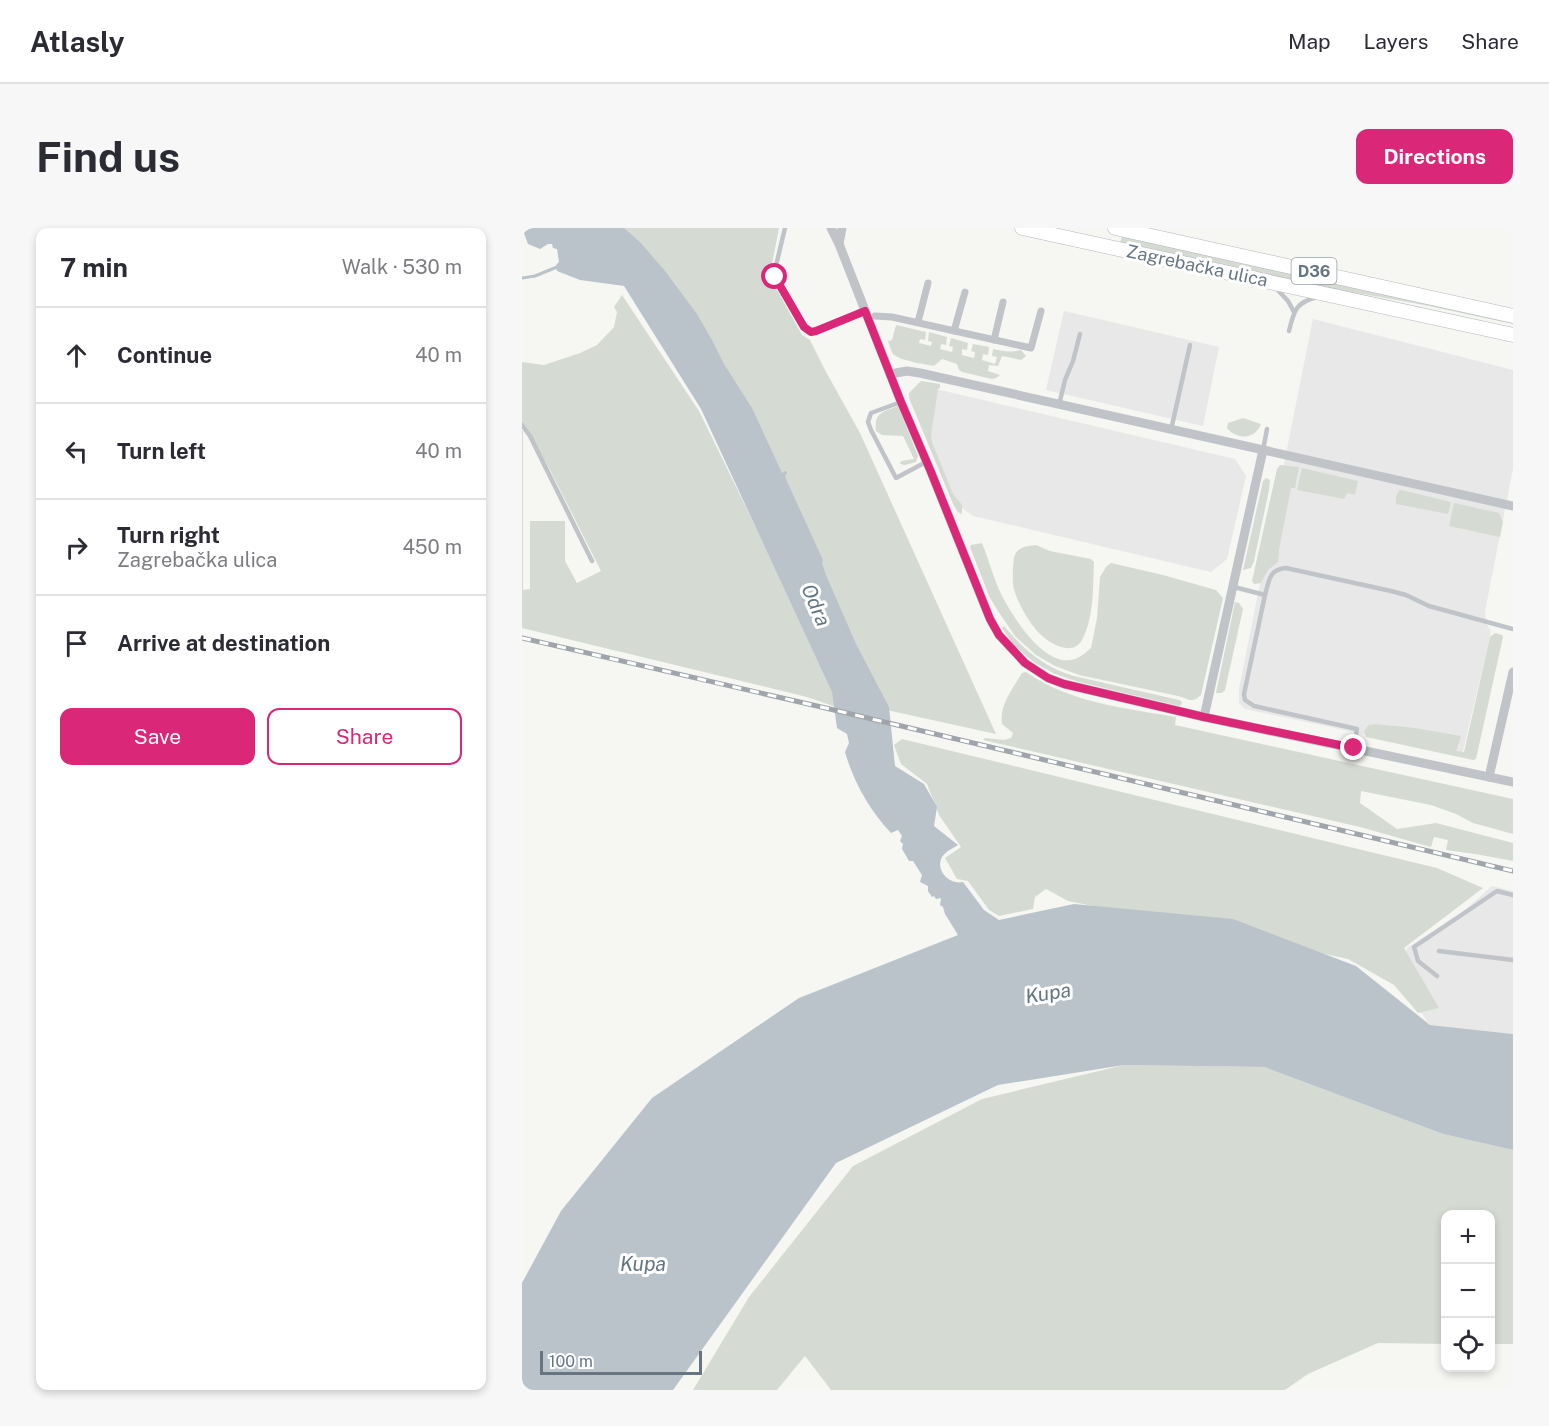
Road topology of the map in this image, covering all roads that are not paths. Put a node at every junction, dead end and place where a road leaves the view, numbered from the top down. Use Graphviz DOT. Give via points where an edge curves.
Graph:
graph roads {
  1 [pos="785,228"];
  2 [pos="831,228"];
  3 [pos="842,228"];
  4 [pos="1022,228"];
  5 [pos="1115,228"];
  6 [pos="839,244"];
  7 [pos="1270,282"];
  8 [pos="928,283"];
  9 [pos="965,292"];
  10 [pos="1336,296"];
  11 [pos="1003,302"];
  12 [pos="865,311"];
  13 [pos="1041,312"];
  14 [pos="1293,312"];
  15 [pos="875,316"];
  16 [pos="1513,316"];
  17 [pos="918,322"];
  18 [pos="954,331"];
  19 [pos="1289,331"];
  20 [pos="1080,334"];
  21 [pos="1513,337"];
  22 [pos="994,340"];
  23 [pos="1190,345"];
  24 [pos="890,374"];
  25 [pos="901,402"];
  26 [pos="1059,405"];
  27 [pos="522,425"];
  28 [pos="1268,429"];
  29 [pos="1171,430"];
  30 [pos="1263,450"];
  31 [pos="926,462"];
  32 [pos="1513,507"];
  33 [pos="592,561"];
  34 [pos="1232,587"];
  35 [pos="1265,595"];
  36 [pos="1513,629"];
  37 [pos="1513,672"];
  38 [pos="1204,717"];
  39 [pos="1354,748"];
  40 [pos="1489,777"];
  41 [pos="1513,782"];
  42 [pos="1513,895"];
  43 [pos="1439,951"];
  44 [pos="1513,960"];
  45 [pos="1437,976"];
  1 -- 12 [label="lane" via="774,274 804,327 816,331"];
  2 -- 6 [label="street"];
  3 -- 6 [label="street"];
  4 -- 7 [label="main road, Zagrebačka ulica / D36"];
  5 -- 16 [label="main road, Zagrebačka ulica / D36"];
  6 -- 12 [label="street"];
  7 -- 10 [label="main road, Zagrebačka ulica / D36"];
  7 -- 14 [label="lane"];
  8 -- 17 [label="street"];
  9 -- 18 [label="street"];
  10 -- 14 [label="lane" via="1309,299"];
  10 -- 21 [label="main road, Zagrebačka ulica / D36"];
  11 -- 22 [label="street"];
  12 -- 24 [label="street"];
  13 -- 22 [label="street" via="1031,348"];
  14 -- 19 [label="lane"];
  15 -- 17 [label="street"];
  17 -- 18 [label="street"];
  18 -- 22 [label="street"];
  20 -- 26 [label="lane"];
  23 -- 29 [label="lane"];
  24 -- 25 [label="street"];
  24 -- 26 [label="street" via="920,373"];
  25 -- 31 [label="street"];
  25 -- 31 [label="lane" via="871,413 871,430 896,478"];
  26 -- 29 [label="street"];
  27 -- 33 [label="lane"];
  28 -- 30 [label="lane"];
  29 -- 30 [label="street"];
  30 -- 32 [label="street"];
  30 -- 34 [label="street"];
  31 -- 38 [label="street" via="987,612 999,635 1025,663 1064,684"];
  34 -- 35 [label="lane"];
  34 -- 38 [label="street"];
  35 -- 36 [label="lane" via="1271,574 1286,568 1391,591 1429,606"];
  35 -- 39 [label="lane" via="1245,700 1254,706 1357,729"];
  37 -- 40 [label="street"];
  38 -- 39 [label="street"];
  39 -- 40 [label="street"];
  40 -- 41 [label="street"];
  42 -- 45 [label="lane" via="1497,891 1414,947 1418,961"];
  43 -- 44 [label="lane"];
}
